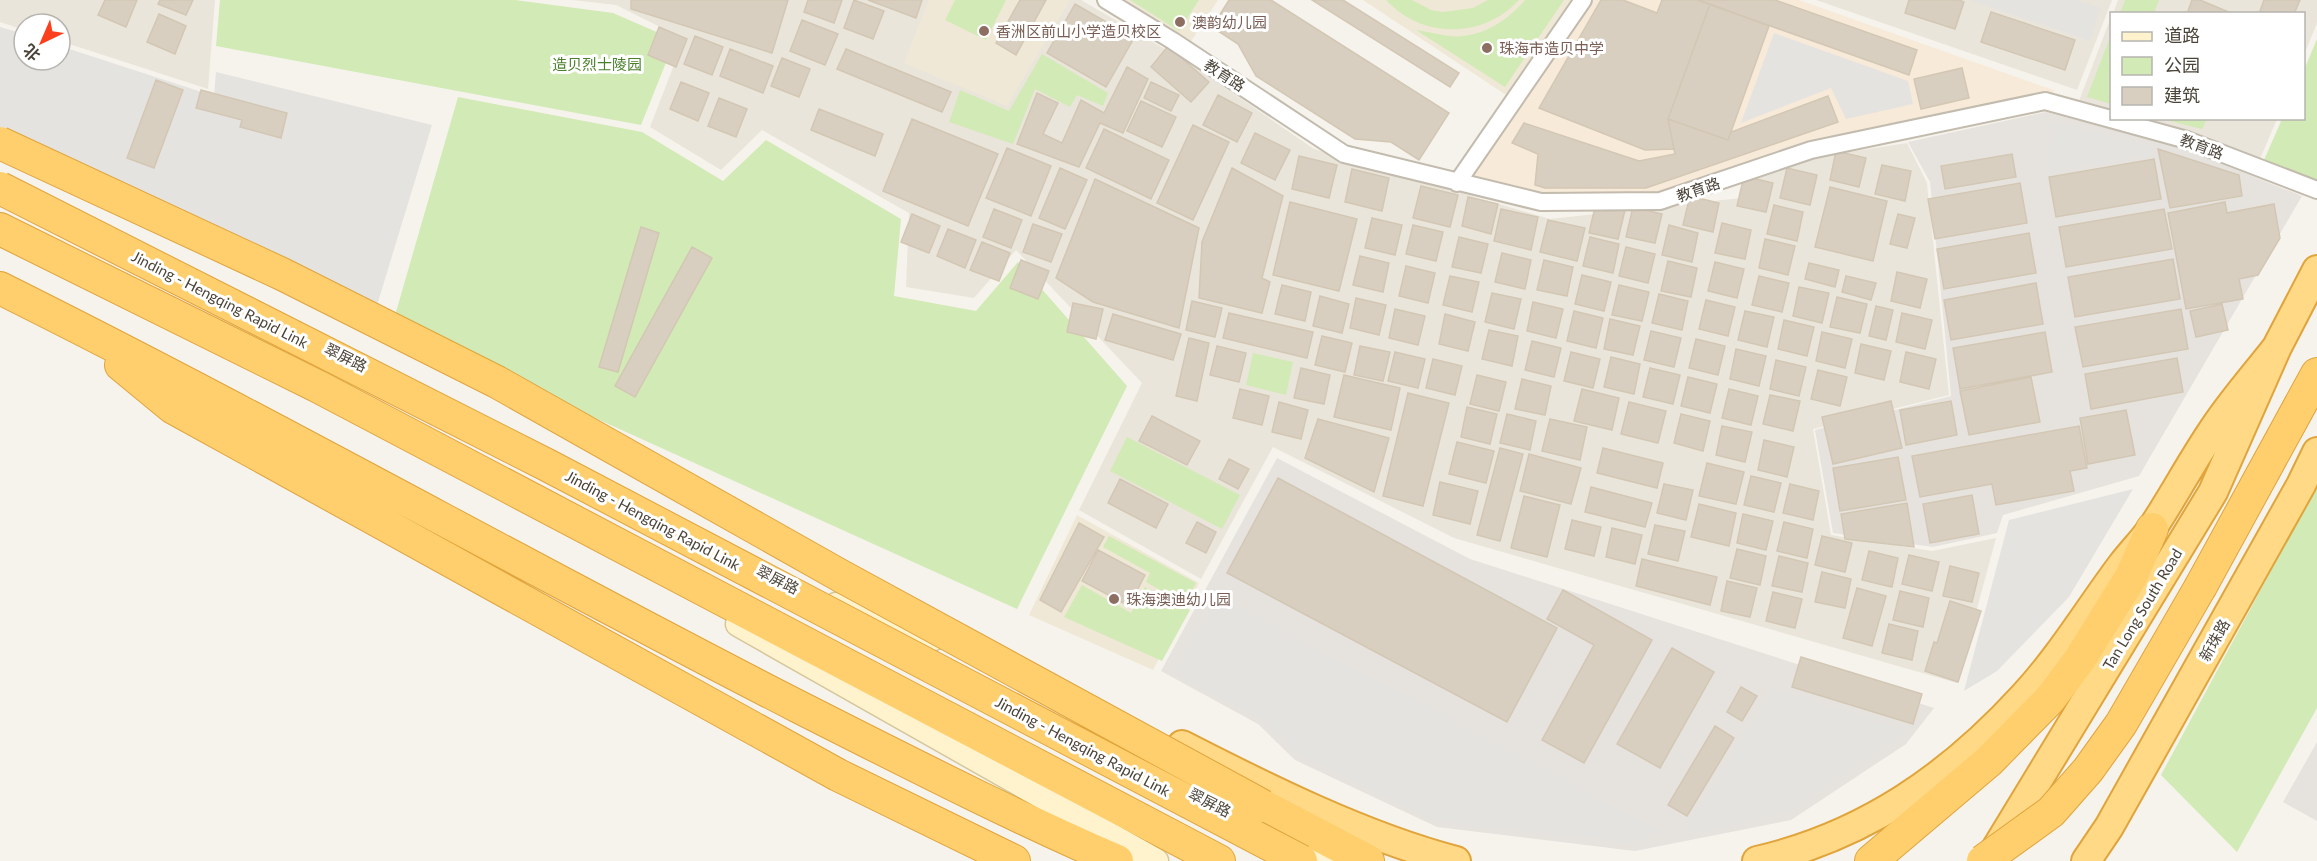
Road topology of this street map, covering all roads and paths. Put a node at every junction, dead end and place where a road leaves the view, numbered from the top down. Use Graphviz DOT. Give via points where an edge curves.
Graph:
graph roads {
  1 [pos="1106,0"];
  2 [pos="1583,0"];
  3 [pos="2110,119"];
  4 [pos="2114,120"];
  5 [pos="0,143"];
  6 [pos="1457,183"];
  7 [pos="0,188"];
  8 [pos="2317,190"];
  9 [pos="0,194"];
  10 [pos="0,229"];
  11 [pos="0,245"];
  12 [pos="2317,270"];
  13 [pos="0,288"];
  14 [pos="67,321"];
  15 [pos="2277,347"];
  16 [pos="2317,374"];
  17 [pos="2317,452"];
  18 [pos="2152,529"];
  19 [pos="809,595"];
  20 [pos="1052,680"];
  21 [pos="1014,861"];
  22 [pos="1117,861"];
  23 [pos="1156,861"];
  24 [pos="1219,861"];
  25 [pos="1301,861"];
  26 [pos="1326,861"];
  27 [pos="1368,861"];
  28 [pos="1456,861"];
  29 [pos="1757,861"];
  30 [pos="1871,861"];
  31 [pos="1983,861"];
  32 [pos="1988,861"];
  33 [pos="2086,861"];
  1 -- 6 [label="street, 教育路" via="1344,154"];
  2 -- 6 [label="street"];
  3 -- 6 [label="street, 教育路" via="2045,101 1811,150 1660,201 1541,202"];
  4 -- 8 [label="street, 教育路" via="2187,140"];
  5 -- 27 [label="highway, bridge" via="282,274 497,382 851,581"];
  7 -- 25 [label="highway, Jinding - Hengqing Rapid Link, bridge" via="547,465"];
  9 -- 19 [label="main road, 翠屏路" via="372,369"];
  10 -- 24 [label="highway" via="317,386"];
  11 -- 23 [label="main road" via="78,279 440,456"];
  12 -- 15 [label="highway"];
  13 -- 14 [label="highway"];
  14 -- 21 [label="highway" via="172,407 837,775"];
  14 -- 22 [label="highway" via="649,630 1035,825"];
  15 -- 18 [label="highway" via="2214,429"];
  15 -- 32 [label="highway, Tan Long South Road" via="2213,492"];
  16 -- 31 [label="highway, bridge" via="2121,724 2051,812"];
  17 -- 33 [label="highway, 新珠路"];
  18 -- 29 [label="highway" via="2024,696 1961,756 1930,782 1850,830 1788,854"];
  18 -- 30 [label="highway" via="2131,576 2080,659 2050,699 1989,761"];
  19 -- 20 [label="main road"];
  19 -- 26 [label="main road, 翠屏路"];
  20 -- 28 [label="highway" via="1245,776 1420,852"];
}
